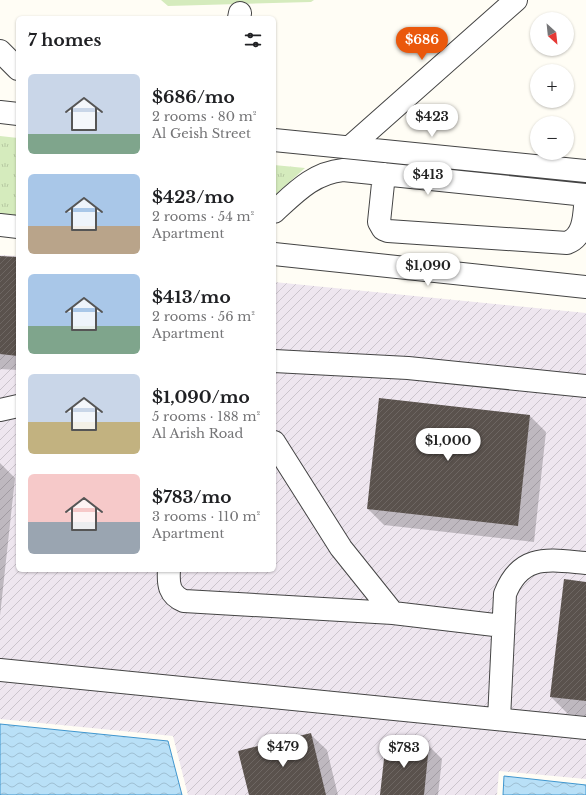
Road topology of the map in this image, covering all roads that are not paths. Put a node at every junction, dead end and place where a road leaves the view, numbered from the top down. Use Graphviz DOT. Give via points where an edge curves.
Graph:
graph roads {
  1 [pos="516,0"];
  2 [pos="0,51"];
  3 [pos="16,67"];
  4 [pos="0,112"];
  5 [pos="16,114"];
  6 [pos="276,140"];
  7 [pos="350,147"];
  8 [pos="586,171"];
  9 [pos="384,174"];
  10 [pos="586,195"];
  11 [pos="276,210"];
  12 [pos="0,225"];
  13 [pos="16,227"];
  14 [pos="276,254"];
  15 [pos="586,287"];
  16 [pos="276,361"];
  17 [pos="586,386"];
  18 [pos="16,406"];
  19 [pos="0,410"];
  20 [pos="276,445"];
  21 [pos="586,563"];
  22 [pos="169,572"];
  23 [pos="393,612"];
  24 [pos="503,626"];
  25 [pos="0,670"];
  26 [pos="499,720"];
  27 [pos="586,728"];
  1 -- 7 [label="street"];
  2 -- 3 [label="street"];
  4 -- 5 [label="street"];
  6 -- 7 [label="street"];
  7 -- 8 [label="street"];
  9 -- 10 [label="street"];
  9 -- 10 [label="street" via="380,222 383,229 388,231 567,243 576,238 582,230"];
  9 -- 11 [label="street" via="343,170 324,174 307,183"];
  12 -- 13 [label="street"];
  14 -- 15 [label="street"];
  16 -- 17 [label="street" via="408,368"];
  18 -- 19 [label="street"];
  20 -- 23 [label="street" via="341,548"];
  21 -- 24 [label="street" via="540,560 528,564 517,572 509,582 505,594"];
  22 -- 23 [label="street" via="170,589 184,601"];
  23 -- 24 [label="street"];
  24 -- 26 [label="street"];
  25 -- 26 [label="street"];
  26 -- 27 [label="street"];
}
